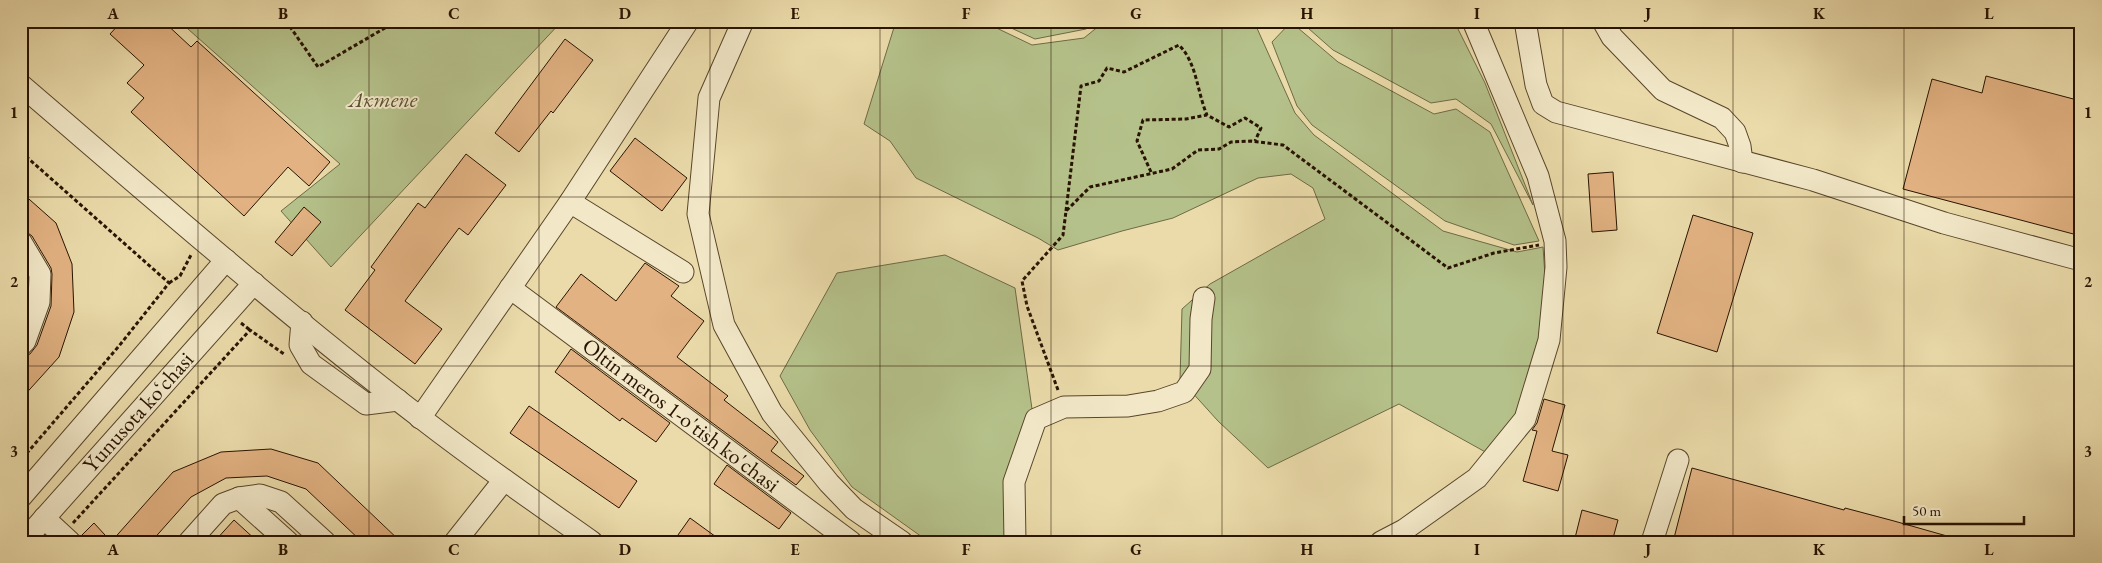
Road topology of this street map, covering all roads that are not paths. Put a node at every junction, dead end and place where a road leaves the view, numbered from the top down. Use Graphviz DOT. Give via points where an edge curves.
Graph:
graph roads {
  1 [pos="688,21"];
  2 [pos="743,21"];
  3 [pos="1472,21"];
  4 [pos="1524,21"];
  5 [pos="1603,21"];
  6 [pos="21,85"];
  7 [pos="1742,162"];
  8 [pos="570,202"];
  9 [pos="21,242"];
  10 [pos="226,260"];
  11 [pos="2081,260"];
  12 [pos="683,272"];
  13 [pos="254,283"];
  14 [pos="510,288"];
  15 [pos="1204,298"];
  16 [pos="21,345"];
  17 [pos="420,418"];
  18 [pos="1678,460"];
  19 [pos="504,480"];
  20 [pos="21,497"];
  21 [pos="239,498"];
  22 [pos="854,509"];
  23 [pos="44,518"];
  24 [pos="66,538"];
  25 [pos="837,538"];
  26 [pos="23,542"];
  27 [pos="189,542"];
  28 [pos="288,542"];
  29 [pos="325,542"];
  30 [pos="455,542"];
  31 [pos="592,542"];
  32 [pos="902,542"];
  33 [pos="1015,542"];
  34 [pos="1381,542"];
  35 [pos="1652,542"];
  1 -- 8 [label="street"];
  2 -- 22 [label="street" via="709,98 698,214 724,324 772,413"];
  3 -- 34 [label="street" via="1538,176 1555,241 1556,267 1549,340 1525,419 1477,478 1404,530"];
  4 -- 7 [label="street" via="1542,104 1556,112"];
  5 -- 7 [label="street" via="1612,37 1663,90 1722,118 1735,132"];
  6 -- 10 [label="street"];
  7 -- 11 [label="street" via="1812,180 1944,223"];
  8 -- 12 [label="street"];
  8 -- 14 [label="street"];
  9 -- 16 [label="street" via="40,274 39,302"];
  10 -- 13 [label="street"];
  10 -- 20 [label="street, Yunusota koʻchasi"];
  13 -- 17 [label="street"];
  13 -- 23 [label="street, Yunusota koʻchasi"];
  14 -- 17 [label="street"];
  14 -- 25 [label="street, Oltin meros 1-o'tish ko'chasi"];
  15 -- 33 [label="street" via="1200,368 1184,392 1128,406 1064,408 1036,419 1014,482"];
  17 -- 19 [label="street"];
  18 -- 35 [label="street"];
  19 -- 30 [label="street"];
  19 -- 31 [label="street"];
  21 -- 27 [label="street" via="223,504"];
  21 -- 28 [label="street"];
  21 -- 29 [label="street" via="260,496 281,502"];
  22 -- 25 [label="street"];
  22 -- 32 [label="street"];
  23 -- 24 [label="street"];
  23 -- 26 [label="street, Yunusota koʻchasi"];
}
